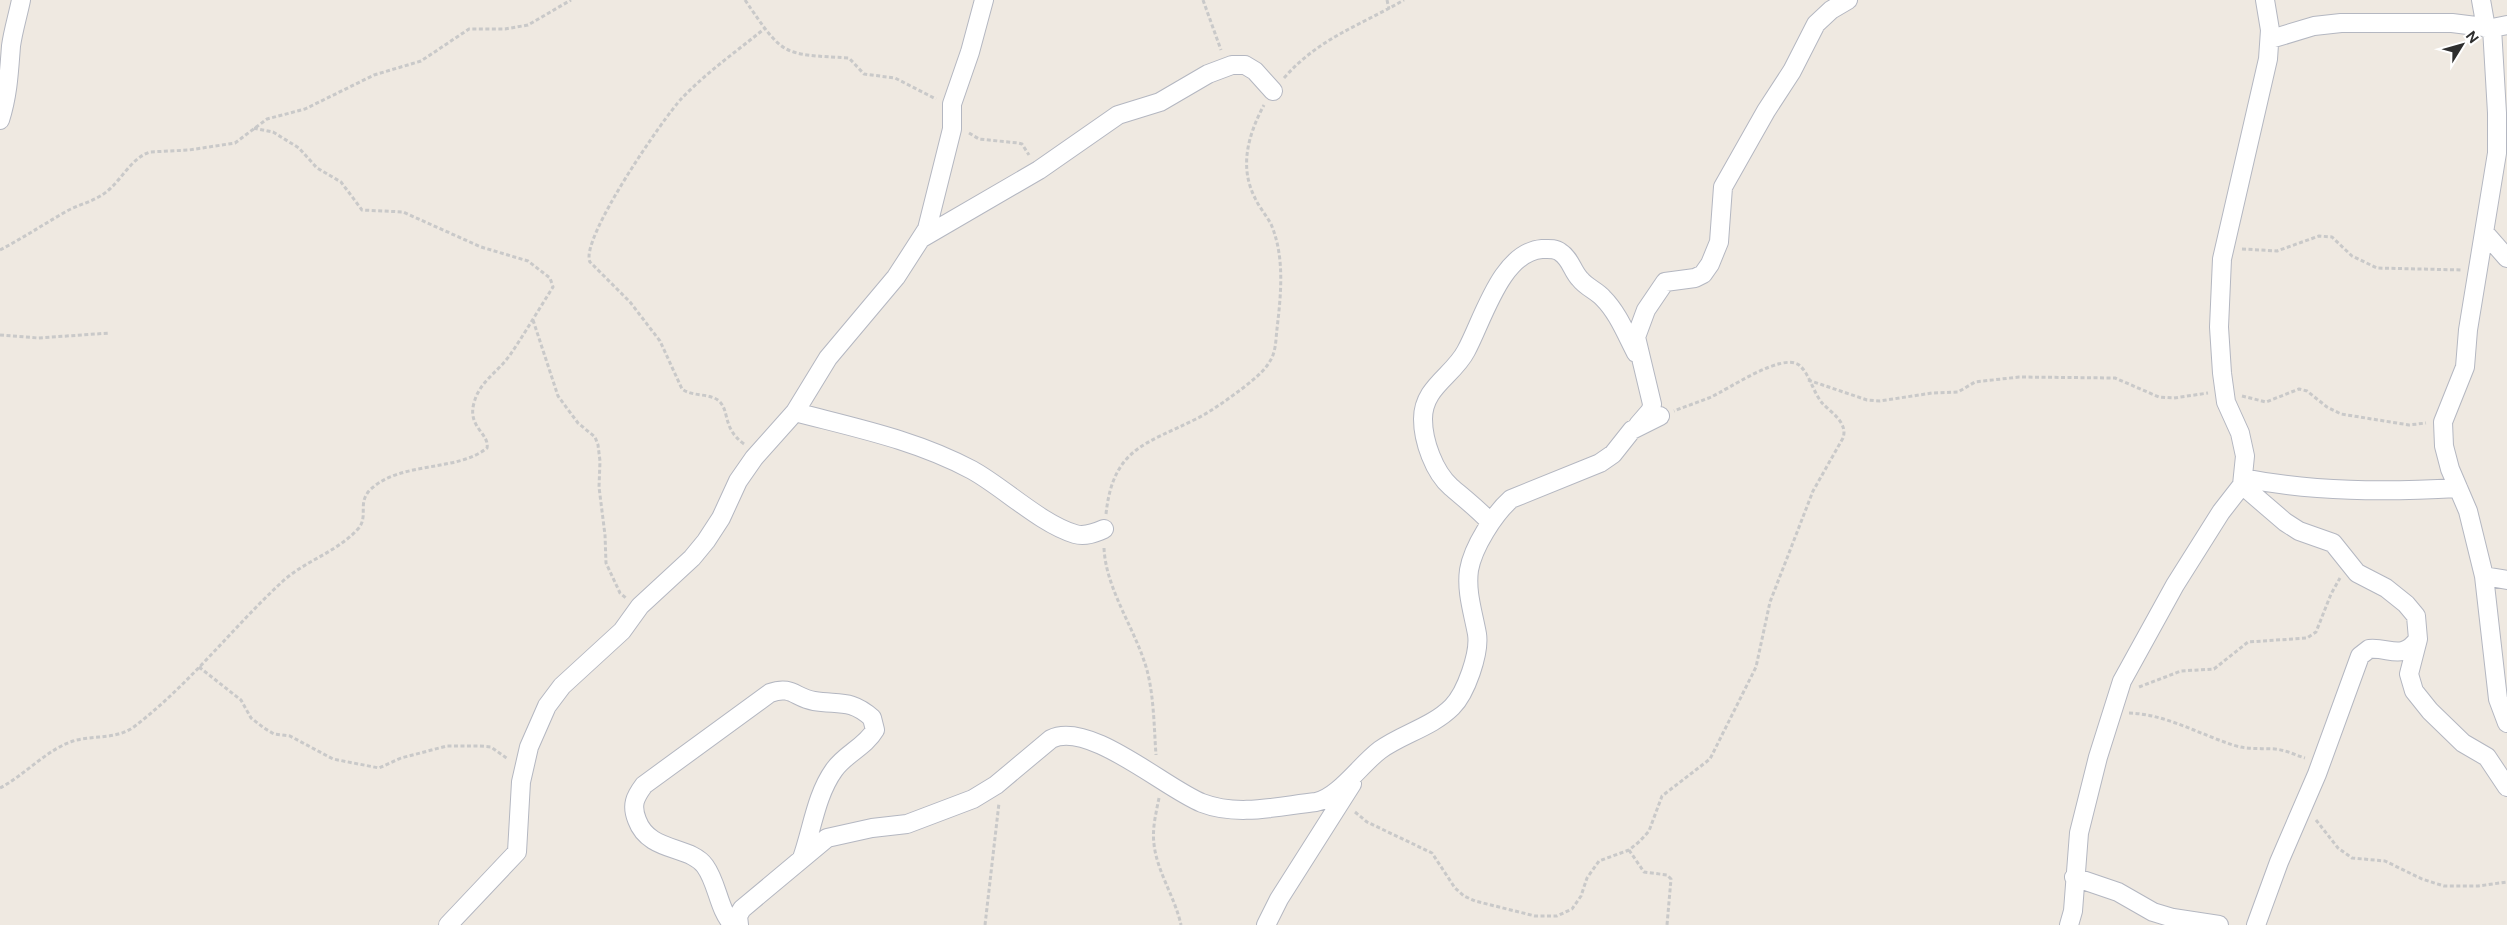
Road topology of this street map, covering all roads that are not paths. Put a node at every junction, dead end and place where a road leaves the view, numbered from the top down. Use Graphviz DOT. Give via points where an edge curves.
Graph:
graph roads {
  1 [pos="21,0"];
  2 [pos="984,0"];
  3 [pos="1848,0"];
  4 [pos="2265,0"];
  5 [pos="2481,0"];
  6 [pos="2495,27"];
  7 [pos="2271,39"];
  8 [pos="1273,91"];
  9 [pos="0,120"];
  10 [pos="2484,232"];
  11 [pos="922,238"];
  12 [pos="2507,258"];
  13 [pos="1643,364"];
  14 [pos="795,412"];
  15 [pos="1660,416"];
  16 [pos="1637,426"];
  17 [pos="2242,481"];
  18 [pos="2458,488"];
  19 [pos="1490,522"];
  20 [pos="1104,529"];
  21 [pos="2484,576"];
  22 [pos="2507,580"];
  23 [pos="2418,639"];
  24 [pos="2501,676"];
  25 [pos="2507,723"];
  26 [pos="1365,762"];
  27 [pos="2507,787"];
  28 [pos="800,861"];
  29 [pos="2074,877"];
  30 [pos="730,923"];
  31 [pos="448,925"];
  32 [pos="1266,925"];
  33 [pos="2069,925"];
  34 [pos="2219,925"];
  35 [pos="2256,925"];
  1 -- 9 [label="street" via="12,44 6,102"];
  2 -- 11 [label="street" via="952,111 952,129 940,180"];
  3 -- 13 [label="street" via="1816,24 1723,187 1719,242 1710,264 1695,278 1664,282 1646,310 1636,337"];
  4 -- 7 [label="street"];
  5 -- 6 [label="street"];
  6 -- 7 [label="street" via="2341,24 2314,26"];
  6 -- 10 [label="street" via="2497,153"];
  7 -- 17 [label="street" via="2225,248 2219,327 2224,390 2245,456"];
  8 -- 11 [label="street" via="1245,65 1208,74 1160,102 1118,115 1039,170"];
  10 -- 12 [label="street"];
  10 -- 18 [label="street" via="2465,367 2443,422 2444,446"];
  11 -- 14 [label="street" via="896,277 828,358"];
  13 -- 16 [label="street" via="1652,404 1651,410"];
  13 -- 19 [label="street" via="1612,308 1580,280 1560,251 1539,249 1518,259 1499,283 1465,353 1426,399 1423,419 1435,466 1443,478"];
  14 -- 20 [label="street" via="916,444 972,470 1075,534 1088,535"];
  14 -- 31 [label="street" via="738,481 721,518 692,558 640,606 622,632 562,686 547,706 530,747 521,782 517,852"];
  15 -- 16 [label="street"];
  16 -- 19 [label="street" via="1606,460 1511,499"];
  17 -- 18 [label="street" via="2400,491"];
  17 -- 23 [label="street" via="2292,527 2333,543 2357,573 2386,588 2406,604 2416,616"];
  17 -- 29 [label="street" via="2176,585 2120,688 2098,757 2079,834"];
  18 -- 21 [label="street" via="2468,511"];
  19 -- 26 [label="street" via="1469,570 1469,600 1477,645 1462,693 1453,707"];
  21 -- 22 [label="street"];
  21 -- 24 [label="street" via="2491,647"];
  23 -- 27 [label="street" via="2409,674 2414,691 2436,718 2463,743 2487,757"];
  23 -- 35 [label="street" via="2409,648 2396,653 2374,648 2364,651"];
  24 -- 25 [label="street" via="2498,699"];
  26 -- 28 [label="street" via="1334,794 1322,801 1236,810 1202,803 1105,748 1060,735 973,799 907,824 827,838"];
  26 -- 32 [label="street"];
  28 -- 30 [label="street" via="742,909"];
  28 -- 30 [label="street" via="822,792 834,770 869,741 875,730 872,718 851,703 812,701 790,690 779,690 770,693 644,785 635,797 634,812 640,827 654,841 706,866"];
  29 -- 33 [label="street"];
  29 -- 34 [label="street" via="2118,892 2160,914"];
}
